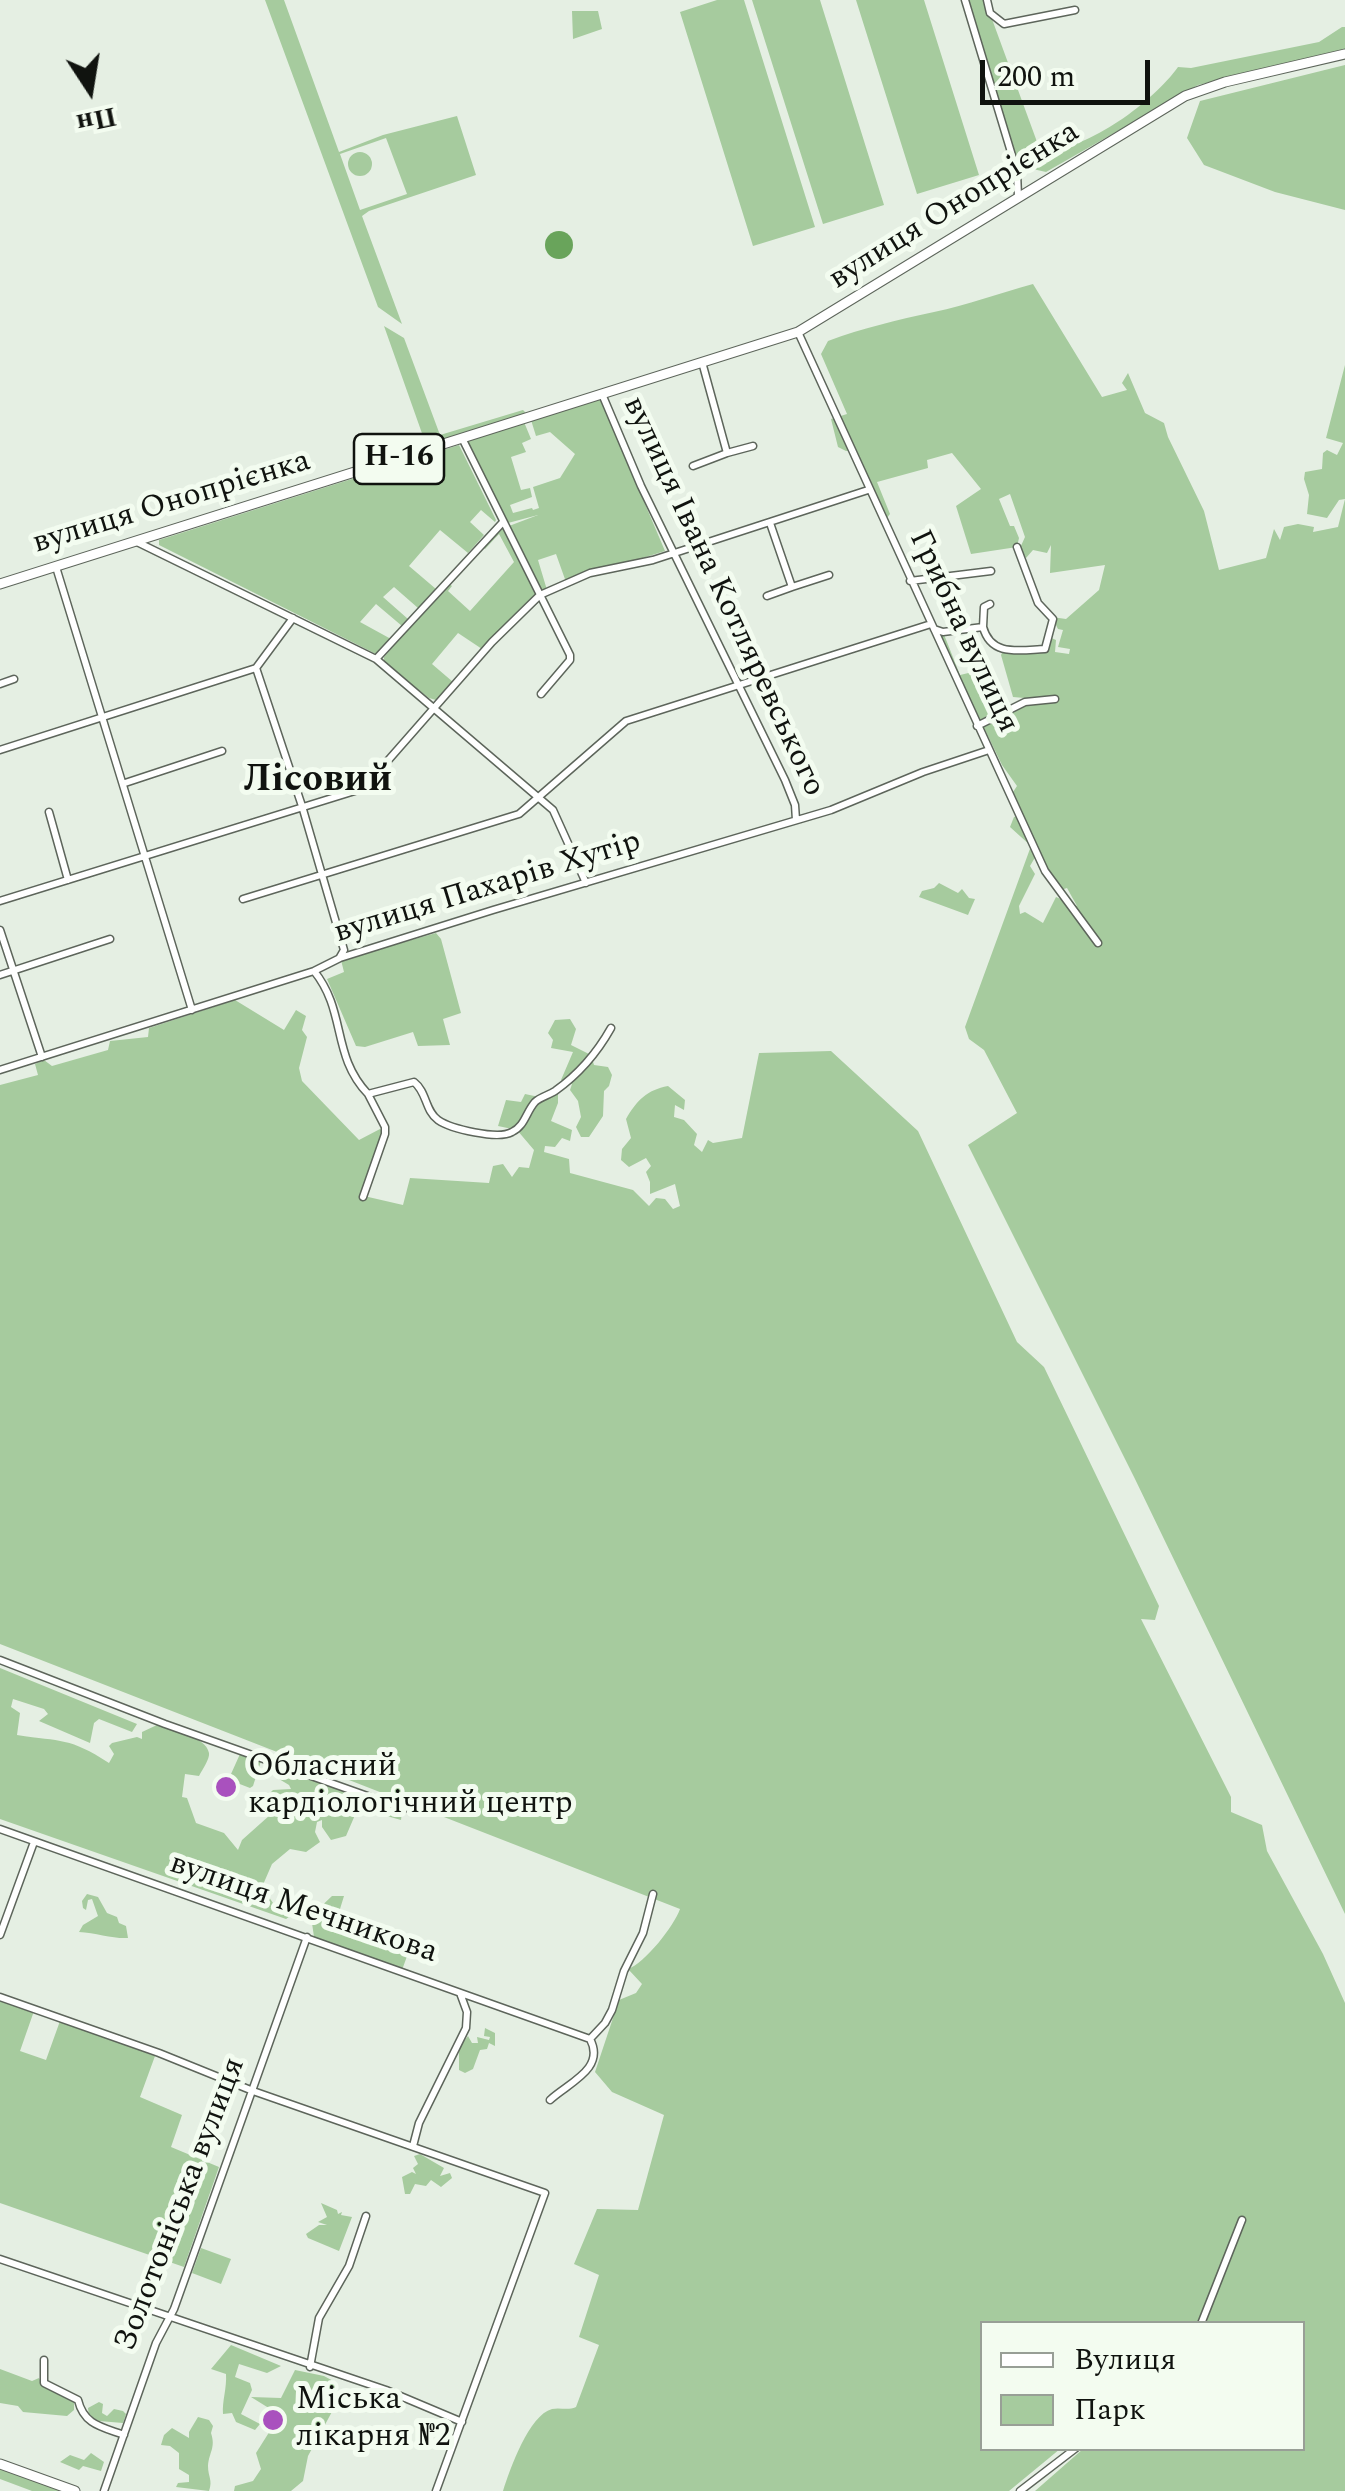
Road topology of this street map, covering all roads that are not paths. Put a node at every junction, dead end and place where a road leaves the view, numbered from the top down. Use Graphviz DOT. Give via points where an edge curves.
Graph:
graph roads {
  1 [pos="965,0"];
  2 [pos="987,0"];
  3 [pos="1075,10"];
  4 [pos="1345,54"];
  5 [pos="1018,196"];
  6 [pos="798,332"];
  7 [pos="702,362"];
  8 [pos="602,394"];
  9 [pos="462,438"];
  10 [pos="753,446"];
  11 [pos="728,453"];
  12 [pos="693,466"];
  13 [pos="868,490"];
  14 [pos="503,522"];
  15 [pos="770,522"];
  16 [pos="136,541"];
  17 [pos="1018,548"];
  18 [pos="672,552"];
  19 [pos="56,566"];
  20 [pos="991,571"];
  21 [pos="830,575"];
  22 [pos="910,581"];
  23 [pos="0,584"];
  24 [pos="792,588"];
  25 [pos="540,596"];
  26 [pos="767,596"];
  27 [pos="990,604"];
  28 [pos="293,618"];
  29 [pos="932,626"];
  30 [pos="983,627"];
  31 [pos="941,636"];
  32 [pos="376,659"];
  33 [pos="256,668"];
  34 [pos="14,679"];
  35 [pos="0,684"];
  36 [pos="736,685"];
  37 [pos="542,694"];
  38 [pos="1055,700"];
  39 [pos="434,708"];
  40 [pos="104,717"];
  41 [pos="976,726"];
  42 [pos="0,750"];
  43 [pos="989,750"];
  44 [pos="222,751"];
  45 [pos="125,783"];
  46 [pos="538,799"];
  47 [pos="302,806"];
  48 [pos="50,812"];
  49 [pos="796,820"];
  50 [pos="146,856"];
  51 [pos="323,874"];
  52 [pos="68,880"];
  53 [pos="586,883"];
  54 [pos="0,900"];
  55 [pos="243,900"];
  56 [pos="0,930"];
  57 [pos="110,939"];
  58 [pos="1098,943"];
  59 [pos="340,958"];
  60 [pos="14,970"];
  61 [pos="314,972"];
  62 [pos="0,975"];
  63 [pos="192,1010"];
  64 [pos="611,1028"];
  65 [pos="42,1057"];
  66 [pos="0,1070"];
  67 [pos="368,1094"];
  68 [pos="364,1197"];
  69 [pos="0,1660"];
  70 [pos="404,1809"];
  71 [pos="0,1829"];
  72 [pos="34,1842"];
  73 [pos="654,1894"];
  74 [pos="0,1935"];
  75 [pos="307,1937"];
  76 [pos="459,1992"];
  77 [pos="0,1997"];
  78 [pos="590,2039"];
  79 [pos="253,2092"];
  80 [pos="550,2100"];
  81 [pos="413,2147"];
  82 [pos="366,2216"];
  83 [pos="1242,2220"];
  84 [pos="0,2259"];
  85 [pos="168,2318"];
  86 [pos="1202,2321"];
  87 [pos="44,2360"];
  88 [pos="310,2367"];
  89 [pos="462,2422"];
  90 [pos="124,2436"];
  91 [pos="1072,2451"];
  92 [pos="0,2464"];
  93 [pos="75,2491"];
  94 [pos="104,2491"];
  95 [pos="436,2491"];
  96 [pos="1020,2491"];
  1 -- 5 [label="street" via="1017,172"];
  2 -- 3 [label="street" via="990,13 1004,24"];
  4 -- 5 [label="main road, вулиця Онопрієнка / Н-16" via="1196,91"];
  5 -- 6 [label="main road, вулиця Онопрієнка / Н-16"];
  6 -- 7 [label="main road, вулиця Онопрієнка / Н-16"];
  6 -- 13 [label="street, Грибна вулиця"];
  7 -- 8 [label="main road, вулиця Онопрієнка / Н-16"];
  7 -- 11 [label="street"];
  8 -- 9 [label="main road, вулиця Онопрієнка / Н-16"];
  8 -- 18 [label="street, вулиця Івана Котляревського"];
  9 -- 14 [label="street"];
  9 -- 16 [label="main road, вулиця Онопрієнка / Н-16"];
  10 -- 11 [label="street"];
  11 -- 12 [label="street"];
  13 -- 15 [label="street"];
  13 -- 22 [label="street, Грибна вулиця"];
  14 -- 25 [label="street"];
  14 -- 32 [label="street"];
  15 -- 18 [label="street"];
  15 -- 24 [label="street"];
  16 -- 19 [label="main road, вулиця Онопрієнка / Н-16"];
  16 -- 28 [label="street"];
  17 -- 30 [label="street" via="1038,602 1053,619 1045,649 995,648"];
  18 -- 25 [label="street" via="590,573"];
  18 -- 36 [label="street, вулиця Івана Котляревського"];
  19 -- 23 [label="main road, вулиця Онопрієнка / Н-16"];
  19 -- 40 [label="street"];
  20 -- 22 [label="street"];
  21 -- 24 [label="street"];
  22 -- 29 [label="street, Грибна вулиця"];
  24 -- 26 [label="street"];
  25 -- 37 [label="street" via="570,660"];
  25 -- 39 [label="street"];
  27 -- 30 [label="street"];
  28 -- 32 [label="street"];
  28 -- 33 [label="street"];
  29 -- 31 [label="street, Грибна вулиця"];
  29 -- 36 [label="street"];
  30 -- 31 [label="street"];
  31 -- 41 [label="street, Грибна вулиця"];
  32 -- 39 [label="street"];
  33 -- 40 [label="street"];
  33 -- 47 [label="street"];
  34 -- 35 [label="street"];
  36 -- 46 [label="street" via="624,722"];
  36 -- 49 [label="street, вулиця Івана Котляревського" via="785,780"];
  38 -- 41 [label="street" via="1025,702"];
  39 -- 46 [label="street"];
  39 -- 47 [label="street" via="358,790"];
  40 -- 42 [label="street"];
  40 -- 45 [label="street"];
  41 -- 43 [label="street, Грибна вулиця"];
  43 -- 49 [label="street, вулиця Пахарів Хутір"];
  43 -- 58 [label="street, Грибна вулиця" via="1045,871"];
  44 -- 45 [label="street"];
  45 -- 50 [label="street"];
  46 -- 51 [label="street" via="510,818"];
  46 -- 53 [label="street" via="556,815"];
  47 -- 50 [label="street"];
  47 -- 51 [label="street"];
  48 -- 52 [label="street"];
  49 -- 53 [label="street, вулиця Пахарів Хутір"];
  50 -- 52 [label="street"];
  50 -- 63 [label="street"];
  51 -- 55 [label="street"];
  51 -- 59 [label="street" via="344,950"];
  52 -- 54 [label="street"];
  53 -- 59 [label="street, вулиця Пахарів Хутір"];
  56 -- 60 [label="street"];
  57 -- 60 [label="street"];
  59 -- 61 [label="street, вулиця Пахарів Хутір"];
  60 -- 62 [label="street"];
  60 -- 65 [label="street"];
  61 -- 63 [label="street, вулиця Пахарів Хутір"];
  61 -- 67 [label="street" via="330,994 352,1077"];
  63 -- 65 [label="street, вулиця Пахарів Хутір"];
  64 -- 67 [label="street" via="596,1055 536,1102 508,1135 442,1123 414,1082"];
  65 -- 66 [label="street, вулиця Пахарів Хутір"];
  67 -- 68 [label="street" via="385,1127"];
  69 -- 70 [label="street"];
  71 -- 72 [label="street, вулиця Мечникова"];
  72 -- 74 [label="street"];
  72 -- 75 [label="street, вулиця Мечникова"];
  73 -- 78 [label="street" via="612,2010"];
  75 -- 76 [label="street, вулиця Мечникова"];
  75 -- 79 [label="street, Золотоніська вулиця"];
  76 -- 78 [label="street, вулиця Мечникова"];
  76 -- 81 [label="street" via="466,2028"];
  77 -- 79 [label="street"];
  78 -- 80 [label="street" via="594,2056 587,2072"];
  79 -- 81 [label="street"];
  79 -- 85 [label="street, Золотоніська вулиця"];
  81 -- 89 [label="street" via="545,2193"];
  82 -- 88 [label="street" via="350,2266 318,2318"];
  83 -- 86 [label="street"];
  84 -- 85 [label="street"];
  85 -- 88 [label="street"];
  85 -- 90 [label="street, Золотоніська вулиця"];
  87 -- 90 [label="street" via="44,2383 78,2400 92,2424"];
  88 -- 89 [label="street"];
  89 -- 95 [label="street"];
  90 -- 94 [label="street, Золотоніська вулиця"];
  91 -- 96 [label="street"];
  92 -- 93 [label="main road"];
}
